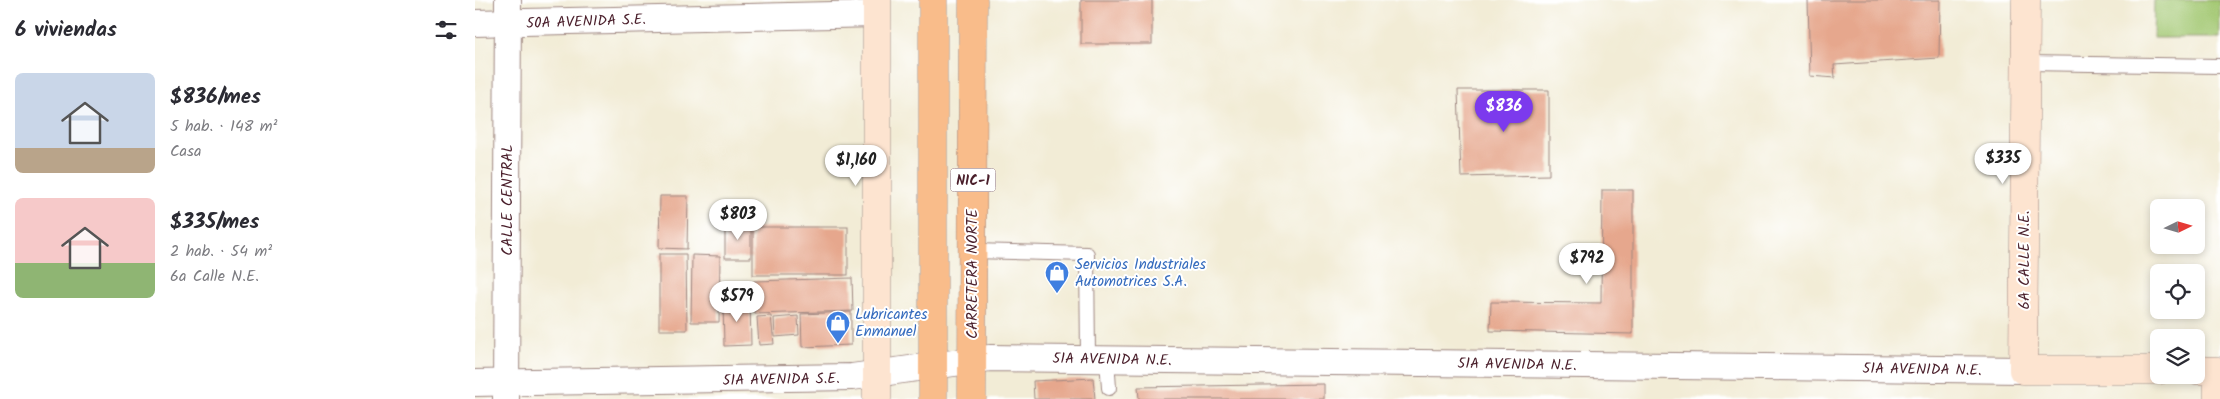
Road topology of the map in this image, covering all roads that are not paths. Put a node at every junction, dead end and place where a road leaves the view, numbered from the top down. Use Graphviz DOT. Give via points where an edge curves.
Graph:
graph roads {
  1 [pos="933,0"];
  2 [pos="973,0"];
  3 [pos="2026,0"];
  4 [pos="877,7"];
  5 [pos="508,12"];
  6 [pos="475,23"];
  7 [pos="2025,63"];
  8 [pos="2220,66"];
  9 [pos="972,252"];
  10 [pos="1097,359"];
  11 [pos="972,360"];
  12 [pos="933,366"];
  13 [pos="2023,370"];
  14 [pos="2150,370"];
  15 [pos="2211,371"];
  16 [pos="475,383"];
  17 [pos="877,386"];
  18 [pos="1109,388"];
  19 [pos="506,391"];
  20 [pos="933,399"];
  21 [pos="971,399"];
  22 [pos="2219,399"];
  1 -- 12 [label="highway, NIC-1"];
  2 -- 9 [label="highway, CARRETERA NORTE / NIC-1"];
  3 -- 7 [label="street, 6A CALLE N.E."];
  4 -- 5 [label="street, 50A AVENIDA S.E."];
  4 -- 17 [label="street"];
  5 -- 6 [label="street, 50A AVENIDA S.E."];
  5 -- 19 [label="street, CALLE CENTRAL"];
  7 -- 8 [label="lane"];
  7 -- 13 [label="street, 6A CALLE N.E."];
  9 -- 10 [label="lane" via="1087,254"];
  9 -- 11 [label="highway, CARRETERA NORTE / NIC-1"];
  10 -- 11 [label="street, 51A AVENIDA N.E."];
  10 -- 13 [label="street, 51A AVENIDA N.E."];
  10 -- 18 [label="lane"];
  11 -- 12 [label="street, 51A AVENIDA N.E."];
  11 -- 21 [label="highway, CARRETERA NORTE / NIC-1"];
  12 -- 17 [label="street, 51A AVENIDA N.E."];
  12 -- 20 [label="highway, NIC-1"];
  13 -- 14 [label="street, 51A AVENIDA N.E."];
  15 -- 22 [label="street"];
  16 -- 19 [label="street, 51A AVENIDA S.E."];
  17 -- 19 [label="street, 51A AVENIDA S.E." via="852,377"];
}
